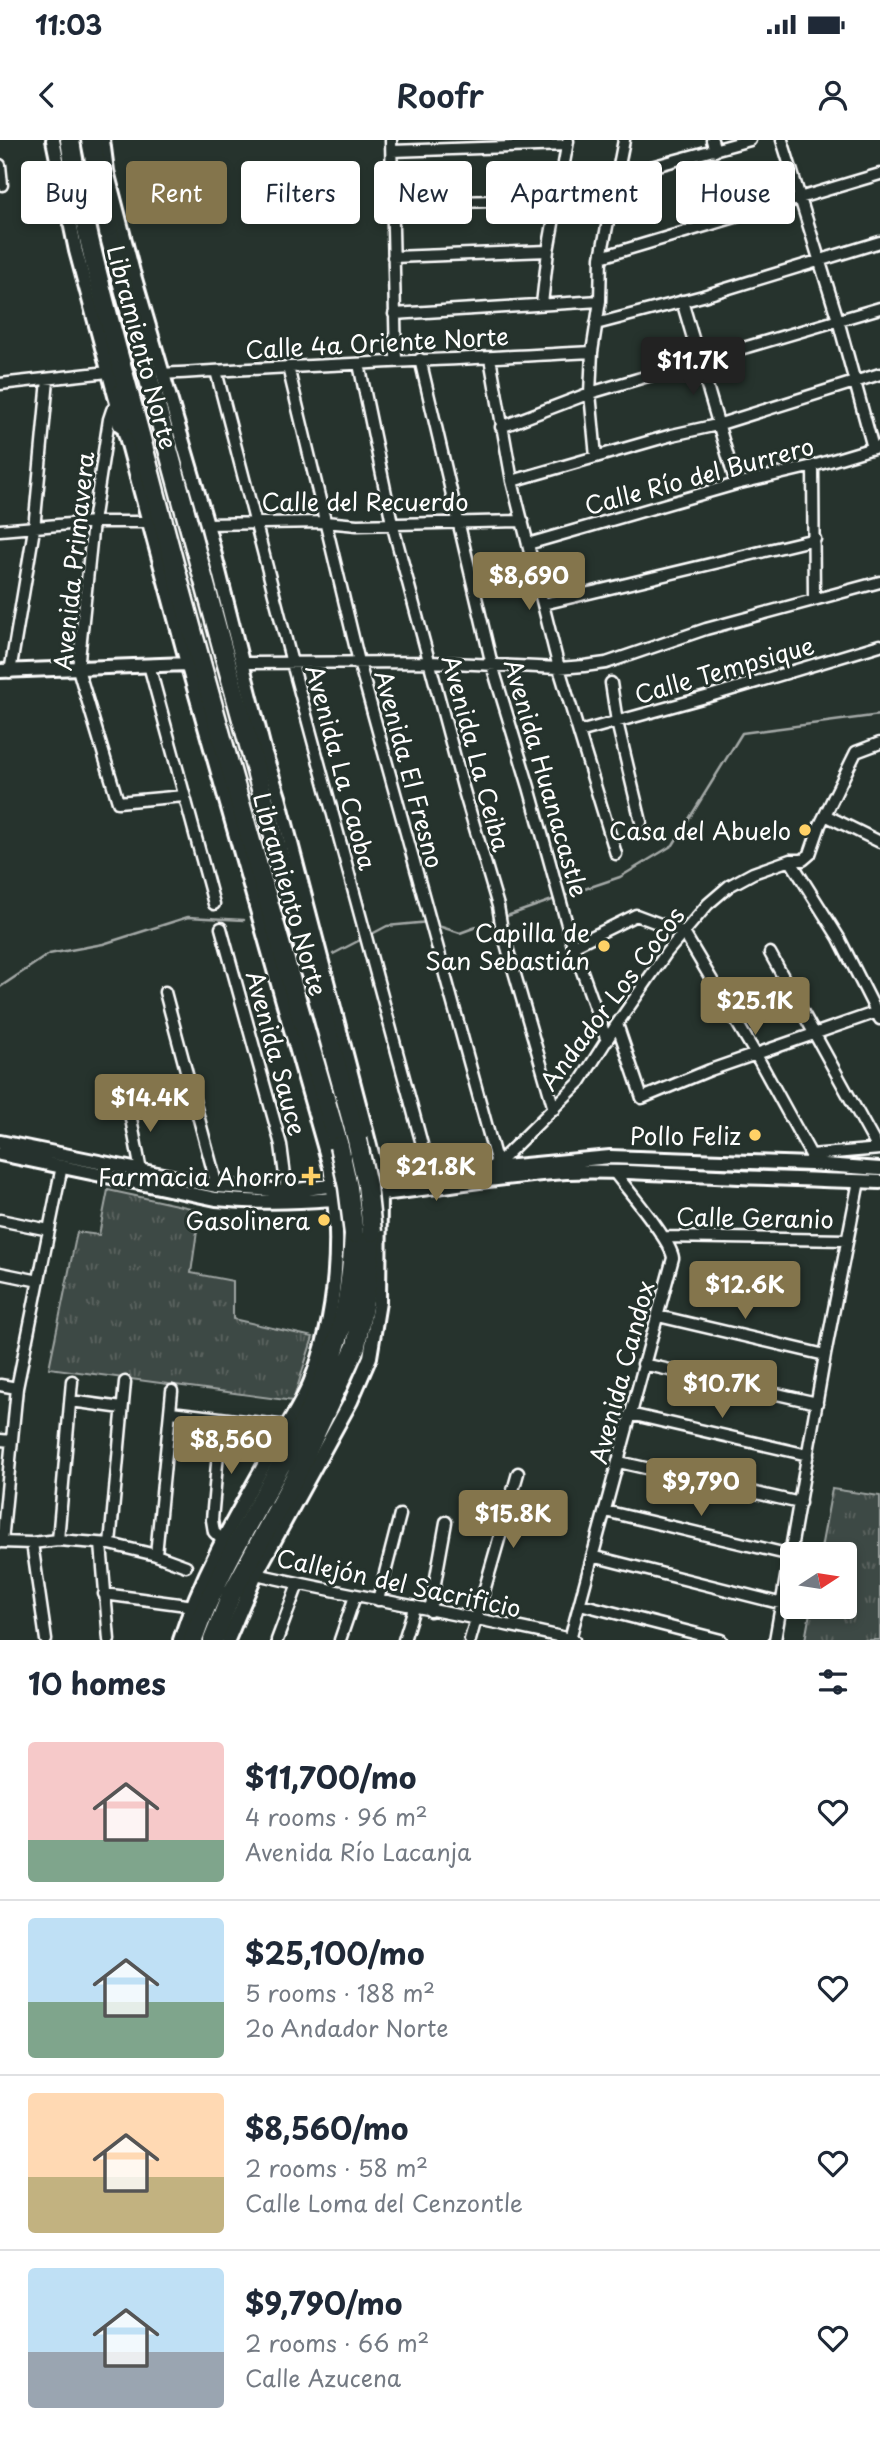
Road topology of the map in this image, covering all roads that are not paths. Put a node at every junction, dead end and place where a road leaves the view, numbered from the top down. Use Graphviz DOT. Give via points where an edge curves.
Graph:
graph roads {
  1 [pos="53,140"];
  2 [pos="71,140"];
  3 [pos="91,140"];
  4 [pos="103,140"];
  5 [pos="624,140"];
  6 [pos="750,140"];
  7 [pos="782,140"];
  8 [pos="567,142"];
  9 [pos="392,145"];
  10 [pos="713,145"];
  11 [pos="564,161"];
  12 [pos="620,161"];
  13 [pos="662,162"];
  14 [pos="0,165"];
  15 [pos="880,174"];
  16 [pos="2,185"];
  17 [pos="799,197"];
  18 [pos="392,224"];
  19 [pos="552,224"];
  20 [pos="608,224"];
  21 [pos="880,242"];
  22 [pos="548,251"];
  23 [pos="393,257"];
  24 [pos="601,257"];
  25 [pos="819,260"];
  26 [pos="600,301"];
  27 [pos="682,301"];
  28 [pos="542,304"];
  29 [pos="880,308"];
  30 [pos="394,314"];
  31 [pos="838,320"];
  32 [pos="596,324"];
  33 [pos="592,352"];
  34 [pos="490,358"];
  35 [pos="421,359"];
  36 [pos="396,360"];
  37 [pos="146,362"];
  38 [pos="699,362"];
  39 [pos="359,364"];
  40 [pos="288,367"];
  41 [pos="216,371"];
  42 [pos="116,373"];
  43 [pos="163,374"];
  44 [pos="880,374"];
  45 [pos="48,380"];
  46 [pos="855,382"];
  47 [pos="0,384"];
  48 [pos="590,393"];
  49 [pos="171,402"];
  50 [pos="118,405"];
  51 [pos="122,423"];
  52 [pos="717,425"];
  53 [pos="501,427"];
  54 [pos="876,447"];
  55 [pos="596,457"];
  56 [pos="813,466"];
  57 [pos="512,481"];
  58 [pos="736,484"];
  59 [pos="523,520"];
  60 [pos="93,522"];
  61 [pos="149,522"];
  62 [pos="325,522"];
  63 [pos="458,522"];
  64 [pos="256,523"];
  65 [pos="392,523"];
  66 [pos="207,524"];
  67 [pos="34,529"];
  68 [pos="0,530"];
  69 [pos="815,539"];
  70 [pos="528,544"];
  71 [pos="880,582"];
  72 [pos="814,599"];
  73 [pos="543,604"];
  74 [pos="880,645"];
  75 [pos="359,662"];
  76 [pos="430,662"];
  77 [pos="244,663"];
  78 [pos="292,663"];
  79 [pos="187,664"];
  80 [pos="492,664"];
  81 [pos="149,665"];
  82 [pos="559,668"];
  83 [pos="78,669"];
  84 [pos="5,671"];
  85 [pos="611,683"];
  86 [pos="617,722"];
  87 [pos="579,732"];
  88 [pos="880,743"];
  89 [pos="265,754"];
  90 [pos="184,796"];
  91 [pos="825,815"];
  92 [pos="641,822"];
  93 [pos="234,829"];
  94 [pos="880,842"];
  95 [pos="278,849"];
  96 [pos="616,854"];
  97 [pos="255,859"];
  98 [pos="790,860"];
  99 [pos="214,904"];
  100 [pos="220,928"];
  101 [pos="684,933"];
  102 [pos="573,946"];
  103 [pos="770,953"];
  104 [pos="164,992"];
  105 [pos="879,1014"];
  106 [pos="617,1024"];
  107 [pos="815,1031"];
  108 [pos="607,1041"];
  109 [pos="755,1054"];
  110 [pos="128,1103"];
  111 [pos="554,1110"];
  112 [pos="361,1133"];
  113 [pos="0,1143"];
  114 [pos="331,1143"];
  115 [pos="879,1149"];
  116 [pos="0,1154"];
  117 [pos="811,1160"];
  118 [pos="723,1161"];
  119 [pos="62,1166"];
  120 [pos="880,1169"];
  121 [pos="141,1171"];
  122 [pos="614,1172"];
  123 [pos="430,1174"];
  124 [pos="495,1174"];
  125 [pos="720,1176"];
  126 [pos="859,1181"];
  127 [pos="880,1182"];
  128 [pos="217,1186"];
  129 [pos="379,1187"];
  130 [pos="287,1191"];
  131 [pos="334,1193"];
  132 [pos="0,1220"];
  133 [pos="49,1230"];
  134 [pos="363,1233"];
  135 [pos="663,1237"];
  136 [pos="336,1240"];
  137 [pos="847,1240"];
  138 [pos="380,1251"];
  139 [pos="0,1273"];
  140 [pos="39,1281"];
  141 [pos="658,1316"];
  142 [pos="825,1355"];
  143 [pos="643,1364"];
  144 [pos="72,1381"];
  145 [pos="125,1382"];
  146 [pos="0,1385"];
  147 [pos="18,1388"];
  148 [pos="172,1391"];
  149 [pos="71,1401"];
  150 [pos="817,1403"];
  151 [pos="122,1408"];
  152 [pos="171,1412"];
  153 [pos="630,1414"];
  154 [pos="221,1419"];
  155 [pos="287,1426"];
  156 [pos="0,1440"];
  157 [pos="12,1441"];
  158 [pos="808,1455"];
  159 [pos="619,1462"];
  160 [pos="518,1473"];
  161 [pos="3,1491"];
  162 [pos="800,1503"];
  163 [pos="605,1511"];
  164 [pos="400,1515"];
  165 [pos="446,1522"];
  166 [pos="58,1540"];
  167 [pos="222,1541"];
  168 [pos="1,1542"];
  169 [pos="793,1542"];
  170 [pos="32,1543"];
  171 [pos="105,1544"];
  172 [pos="780,1552"];
  173 [pos="156,1555"];
  174 [pos="593,1556"];
  175 [pos="186,1566"];
  176 [pos="256,1574"];
  177 [pos="298,1584"];
  178 [pos="104,1594"];
  179 [pos="355,1596"];
  180 [pos="378,1600"];
  181 [pos="780,1603"];
  182 [pos="580,1604"];
  183 [pos="194,1606"];
  184 [pos="414,1608"];
  185 [pos="430,1611"];
  186 [pos="478,1618"];
  187 [pos="780,1618"];
  188 [pos="536,1636"];
  189 [pos="572,1639"];
  190 [pos="46,1640"];
  191 [pos="109,1640"];
  192 [pos="180,1640"];
  193 [pos="193,1640"];
  194 [pos="213,1640"];
  195 [pos="228,1640"];
  196 [pos="277,1640"];
  197 [pos="340,1640"];
  198 [pos="404,1640"];
  199 [pos="470,1640"];
  200 [pos="721,1640"];
  201 [pos="775,1640"];
  1 -- 42 [label="street, Libramiento Norte" via="76,251"];
  2 -- 42 [label="highway, Libramiento Norte"];
  3 -- 37 [label="highway, Libramiento Norte" via="110,237"];
  4 -- 43 [label="street" via="107,171"];
  5 -- 12 [label="street"];
  6 -- 10 [label="street"];
  7 -- 17 [label="street"];
  8 -- 9 [label="street"];
  8 -- 11 [label="street"];
  10 -- 13 [label="street"];
  14 -- 16 [label="street"];
  15 -- 17 [label="street"];
  17 -- 24 [label="street"];
  17 -- 25 [label="street"];
  18 -- 23 [label="street"];
  19 -- 22 [label="street"];
  20 -- 24 [label="street"];
  21 -- 25 [label="street"];
  22 -- 23 [label="street"];
  22 -- 28 [label="street"];
  23 -- 30 [label="street"];
  24 -- 26 [label="street"];
  25 -- 27 [label="street"];
  25 -- 31 [label="street"];
  26 -- 28 [label="street"];
  26 -- 32 [label="street"];
  27 -- 32 [label="street"];
  27 -- 38 [label="street"];
  28 -- 30 [label="street"];
  29 -- 31 [label="street"];
  30 -- 36 [label="street"];
  31 -- 38 [label="street"];
  31 -- 46 [label="street"];
  32 -- 33 [label="street"];
  33 -- 34 [label="street, Calle 4a Oriente Norte"];
  33 -- 48 [label="street"];
  34 -- 35 [label="street, Calle 4a Oriente Norte"];
  34 -- 53 [label="street"];
  35 -- 36 [label="street, Calle 4a Oriente Norte"];
  35 -- 63 [label="street, Avenida Huanacastle"];
  36 -- 39 [label="street, Calle 4a Oriente Norte"];
  37 -- 49 [label="highway"];
  37 -- 95 [label="highway, Libramiento Norte"];
  38 -- 48 [label="street"];
  38 -- 52 [label="street"];
  39 -- 40 [label="street, Calle 4a Oriente Norte"];
  39 -- 65 [label="street, Avenida La Ceiba"];
  40 -- 41 [label="street, Calle 4a Oriente Norte"];
  40 -- 62 [label="street, Avenida El Fresno"];
  41 -- 43 [label="street, Calle 4a Oriente Norte"];
  41 -- 64 [label="street, Avenida La Caoba"];
  42 -- 45 [label="street"];
  42 -- 50 [label="street, Libramiento Norte"];
  42 -- 51 [label="highway"];
  42 -- 97 [label="highway, Libramiento Norte"];
  43 -- 49 [label="street"];
  44 -- 46 [label="street"];
  45 -- 47 [label="street"];
  45 -- 67 [label="street"];
  46 -- 52 [label="street"];
  46 -- 54 [label="street"];
  48 -- 53 [label="street"];
  48 -- 55 [label="street"];
  49 -- 66 [label="street"];
  50 -- 51 [label="street, Libramiento Norte"];
  50 -- 60 [label="street, Avenida Primavera" via="109,419"];
  51 -- 61 [label="street, Libramiento Norte"];
  52 -- 55 [label="street"];
  52 -- 58 [label="street"];
  53 -- 57 [label="street"];
  54 -- 56 [label="street, Calle Río del Burrero"];
  55 -- 57 [label="street"];
  56 -- 58 [label="street, Calle Río del Burrero"];
  56 -- 69 [label="street"];
  57 -- 59 [label="street"];
  58 -- 70 [label="street, Calle Río del Burrero"];
  59 -- 63 [label="street, Calle del Recuerdo"];
  59 -- 70 [label="street"];
  60 -- 61 [label="street"];
  60 -- 67 [label="street"];
  60 -- 83 [label="street, Avenida Primavera"];
  61 -- 79 [label="street, Libramiento Norte"];
  62 -- 64 [label="street, Calle del Recuerdo"];
  62 -- 65 [label="street, Calle del Recuerdo"];
  62 -- 75 [label="street, Avenida El Fresno"];
  63 -- 65 [label="street, Calle del Recuerdo"];
  63 -- 80 [label="street, Avenida Huanacastle"];
  64 -- 66 [label="street, Calle del Recuerdo"];
  64 -- 78 [label="street, Avenida La Caoba"];
  65 -- 76 [label="street, Avenida La Ceiba"];
  66 -- 77 [label="street"];
  67 -- 68 [label="street"];
  67 -- 84 [label="street"];
  69 -- 72 [label="street"];
  69 -- 73 [label="street"];
  70 -- 73 [label="street"];
  71 -- 72 [label="street"];
  72 -- 82 [label="street" via="606,663"];
  73 -- 82 [label="street"];
  74 -- 86 [label="street, Calle Tempsique"];
  75 -- 76 [label="street"];
  75 -- 78 [label="street"];
  75 -- 124 [label="street, Avenida El Fresno" via="495,1160"];
  76 -- 80 [label="street"];
  76 -- 111 [label="street, Avenida La Ceiba"];
  77 -- 78 [label="street"];
  77 -- 89 [label="street"];
  78 -- 123 [label="street, Avenida La Caoba"];
  79 -- 81 [label="street"];
  79 -- 93 [label="street, Libramiento Norte"];
  80 -- 82 [label="street"];
  80 -- 102 [label="street, Avenida Huanacastle"];
  81 -- 83 [label="street"];
  81 -- 90 [label="street"];
  82 -- 87 [label="street"];
  83 -- 84 [label="street"];
  83 -- 90 [label="street, Avenida Primavera" via="118,802"];
  85 -- 86 [label="street"];
  86 -- 87 [label="street, Calle Tempsique"];
  86 -- 92 [label="street"];
  87 -- 96 [label="street"];
  88 -- 91 [label="street" via="856,752"];
  89 -- 95 [label="highway"];
  89 -- 112 [label="street"];
  90 -- 99 [label="street"];
  91 -- 94 [label="street"];
  91 -- 98 [label="street, Andador Los Cocos" via="810,854 803,860"];
  93 -- 97 [label="highway"];
  93 -- 114 [label="street, Libramiento Norte"];
  95 -- 112 [label="highway, Libramiento Norte"];
  97 -- 114 [label="highway, Libramiento Norte"];
  98 -- 101 [label="street, Andador Los Cocos" via="729,886"];
  98 -- 105 [label="street"];
  100 -- 130 [label="street, Avenida Sauce" via="281,1144"];
  101 -- 102 [label="street" via="636,915"];
  101 -- 106 [label="street, Andador Los Cocos"];
  101 -- 109 [label="street"];
  102 -- 108 [label="street, Avenida Huanacastle"];
  103 -- 107 [label="street"];
  104 -- 128 [label="street"];
  105 -- 107 [label="street"];
  106 -- 108 [label="street, Andador Los Cocos"];
  106 -- 109 [label="street" via="642,1098"];
  107 -- 109 [label="street"];
  107 -- 115 [label="street"];
  108 -- 111 [label="street, Andador Los Cocos" via="580,1082"];
  109 -- 117 [label="street"];
  110 -- 121 [label="street"];
  111 -- 124 [label="street, Andador Los Cocos"];
  112 -- 114 [label="street" via="364,1136 353,1148 337,1149"];
  112 -- 129 [label="street"];
  112 -- 134 [label="highway, Libramiento Norte, bridge" via="367,1185"];
  113 -- 121 [label="street"];
  114 -- 131 [label="street, Libramiento Norte"];
  114 -- 134 [label="highway, Libramiento Norte, bridge"];
  115 -- 117 [label="street"];
  116 -- 119 [label="street"];
  117 -- 118 [label="street"];
  117 -- 120 [label="street"];
  118 -- 124 [label="street" via="610,1157"];
  118 -- 125 [label="street"];
  119 -- 131 [label="street" via="216,1199 280,1203"];
  119 -- 133 [label="street"];
  121 -- 128 [label="street"];
  122 -- 124 [label="street"];
  122 -- 125 [label="street"];
  122 -- 135 [label="street, Avenida Candox"];
  123 -- 124 [label="street"];
  123 -- 129 [label="street"];
  124 -- 129 [label="street"];
  125 -- 126 [label="street"];
  126 -- 127 [label="street"];
  126 -- 137 [label="street"];
  128 -- 130 [label="street"];
  129 -- 131 [label="street"];
  129 -- 138 [label="street"];
  130 -- 131 [label="street"];
  131 -- 136 [label="street, Libramiento Norte"];
  132 -- 133 [label="street"];
  133 -- 140 [label="street"];
  134 -- 193 [label="highway, Libramiento Norte" via="337,1343 320,1387"];
  134 -- 194 [label="highway, Libramiento Norte" via="373,1246 356,1346"];
  135 -- 137 [label="street, Calle Geranio"];
  135 -- 141 [label="street, Avenida Candox" via="673,1258"];
  136 -- 138 [label="street" via="347,1221 363,1218 372,1225"];
  136 -- 155 [label="street, Libramiento Norte" via="324,1339 310,1384"];
  137 -- 142 [label="street"];
  138 -- 176 [label="street" via="379,1302 370,1357 351,1401"];
  139 -- 140 [label="street"];
  140 -- 147 [label="street"];
  141 -- 142 [label="street"];
  141 -- 143 [label="street, Avenida Candox"];
  142 -- 150 [label="street"];
  143 -- 150 [label="street"];
  143 -- 153 [label="street, Avenida Candox"];
  144 -- 149 [label="street"];
  145 -- 151 [label="street"];
  146 -- 147 [label="street"];
  147 -- 157 [label="street"];
  148 -- 152 [label="street"];
  149 -- 151 [label="street"];
  149 -- 166 [label="street"];
  150 -- 158 [label="street"];
  151 -- 171 [label="street"];
  152 -- 154 [label="street"];
  152 -- 173 [label="street"];
  153 -- 158 [label="street"];
  153 -- 159 [label="street, Avenida Candox"];
  154 -- 155 [label="street"];
  154 -- 167 [label="street" via="212,1520"];
  155 -- 167 [label="street, Libramiento Norte"];
  156 -- 157 [label="street"];
  157 -- 161 [label="street"];
  158 -- 162 [label="street"];
  159 -- 162 [label="street"];
  159 -- 163 [label="street, Avenida Candox"];
  160 -- 186 [label="street"];
  161 -- 168 [label="street"];
  162 -- 169 [label="street"];
  163 -- 172 [label="street"];
  163 -- 174 [label="street, Avenida Candox"];
  164 -- 180 [label="street"];
  165 -- 185 [label="street"];
  166 -- 170 [label="street"];
  166 -- 171 [label="street"];
  167 -- 183 [label="street, Libramiento Norte"];
  168 -- 170 [label="street"];
  170 -- 190 [label="street"];
  171 -- 173 [label="street"];
  171 -- 178 [label="street"];
  173 -- 175 [label="street"];
  174 -- 181 [label="street"];
  174 -- 182 [label="street, Avenida Candox"];
  176 -- 177 [label="street, Callejón del Sacrificio"];
  176 -- 195 [label="street"];
  177 -- 179 [label="street, Callejón del Sacrificio"];
  177 -- 196 [label="street"];
  178 -- 183 [label="street"];
  178 -- 191 [label="street"];
  179 -- 180 [label="street, Callejón del Sacrificio"];
  179 -- 197 [label="street"];
  180 -- 184 [label="street, Callejón del Sacrificio"];
  182 -- 189 [label="street, Avenida Candox"];
  182 -- 200 [label="street"];
  183 -- 192 [label="street, Libramiento Norte"];
  184 -- 185 [label="street, Callejón del Sacrificio"];
  184 -- 198 [label="street"];
  185 -- 186 [label="street, Callejón del Sacrificio"];
  186 -- 188 [label="street, Callejón del Sacrificio"];
  186 -- 199 [label="street"];
  187 -- 201 [label="street"];
  188 -- 189 [label="street, Callejón del Sacrificio"];
}
